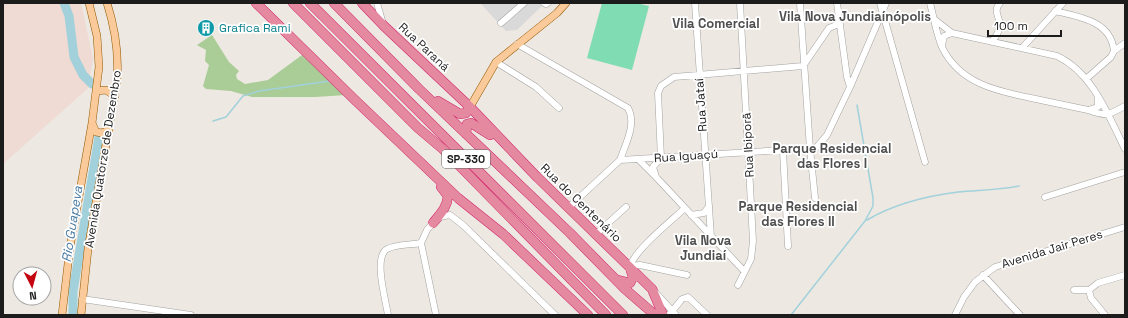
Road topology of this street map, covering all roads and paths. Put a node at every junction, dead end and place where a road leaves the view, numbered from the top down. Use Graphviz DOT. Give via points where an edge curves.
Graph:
graph roads {
  1 [pos="89,3"];
  2 [pos="107,3"];
  3 [pos="256,3"];
  4 [pos="292,3"];
  5 [pos="310,3"];
  6 [pos="334,3"];
  7 [pos="362,3"];
  8 [pos="377,3"];
  9 [pos="524,3"];
  10 [pos="544,3"];
  11 [pos="548,3"];
  12 [pos="695,3"];
  13 [pos="740,3"];
  14 [pos="800,3"];
  15 [pos="837,3"];
  16 [pos="880,3"];
  17 [pos="886,3"];
  18 [pos="930,3"];
  19 [pos="1000,3"];
  20 [pos="1063,3"];
  21 [pos="563,4"];
  22 [pos="882,11"];
  23 [pos="1055,11"];
  24 [pos="934,18"];
  25 [pos="501,23"];
  26 [pos="839,24"];
  27 [pos="384,26"];
  28 [pos="952,33"];
  29 [pos="992,42"];
  30 [pos="1125,43"];
  31 [pos="517,44"];
  32 [pos="942,47"];
  33 [pos="1022,48"];
  34 [pos="1114,51"];
  35 [pos="496,62"];
  36 [pos="803,66"];
  37 [pos="744,71"];
  38 [pos="699,74"];
  39 [pos="1086,79"];
  40 [pos="412,80"];
  41 [pos="850,87"];
  42 [pos="96,91"];
  43 [pos="115,96"];
  44 [pos="1098,97"];
  45 [pos="1125,106"];
  46 [pos="470,107"];
  47 [pos="559,108"];
  48 [pos="1088,110"];
  49 [pos="1108,116"];
  50 [pos="92,123"];
  51 [pos="109,130"];
  52 [pos="466,134"];
  53 [pos="810,149"];
  54 [pos="1125,149"];
  55 [pos="783,151"];
  56 [pos="749,152"];
  57 [pos="705,155"];
  58 [pos="516,156"];
  59 [pos="661,158"];
  60 [pos="638,159"];
  61 [pos="620,160"];
  62 [pos="421,161"];
  63 [pos="925,162"];
  64 [pos="1125,172"];
  65 [pos="656,176"];
  66 [pos="1045,197"];
  67 [pos="815,198"];
  68 [pos="709,206"];
  69 [pos="626,207"];
  70 [pos="568,208"];
  71 [pos="685,208"];
  72 [pos="692,215"];
  73 [pos="433,223"];
  74 [pos="1125,227"];
  75 [pos="595,235"];
  76 [pos="711,236"];
  77 [pos="421,243"];
  78 [pos="788,246"];
  79 [pos="630,266"];
  80 [pos="744,271"];
  81 [pos="686,275"];
  82 [pos="983,275"];
  83 [pos="1125,275"];
  84 [pos="617,280"];
  85 [pos="738,285"];
  86 [pos="652,289"];
  87 [pos="1074,290"];
  88 [pos="1089,290"];
  89 [pos="82,300"];
  90 [pos="62,313"];
  91 [pos="673,314"];
  92 [pos="81,315"];
  93 [pos="191,315"];
  94 [pos="388,315"];
  95 [pos="436,315"];
  96 [pos="555,315"];
  97 [pos="588,315"];
  98 [pos="606,315"];
  99 [pos="623,315"];
  100 [pos="655,315"];
  101 [pos="663,315"];
  102 [pos="707,315"];
  103 [pos="954,315"];
  104 [pos="1020,315"];
  105 [pos="1105,315"];
  1 -- 42 [label="main road, Avenida Quatorze de Dezembro" via="95,22 99,52"];
  2 -- 43 [label="main road, Avenida Quatorze de Dezembro" via="117,50"];
  3 -- 62 [label="highway"];
  4 -- 98 [label="highway, SP-330" via="418,128 444,150"];
  5 -- 99 [label="highway, SP-330"];
  6 -- 40 [label="highway"];
  7 -- 27 [label="highway, Rua Paraná"];
  8 -- 27 [label="street"];
  9 -- 25 [label="street"];
  10 -- 11 [label="street"];
  12 -- 38 [label="street, Rua Jataí"];
  13 -- 37 [label="street, Rua Ibiporã"];
  14 -- 36 [label="street"];
  15 -- 26 [label="street"];
  16 -- 22 [label="street"];
  17 -- 22 [label="street"];
  18 -- 24 [label="street"];
  19 -- 29 [label="street" via="996,14 1000,29"];
  20 -- 23 [label="street"];
  21 -- 31 [label="main road"];
  22 -- 41 [label="street"];
  22 -- 63 [label="street"];
  23 -- 33 [label="street"];
  23 -- 34 [label="street" via="1094,22 1105,28 1111,37"];
  24 -- 28 [label="street"];
  24 -- 32 [label="street"];
  26 -- 36 [label="street" via="830,28"];
  26 -- 41 [label="street"];
  27 -- 46 [label="highway, Rua Paraná"];
  28 -- 29 [label="street"];
  28 -- 32 [label="street" via="943,37"];
  29 -- 33 [label="street"];
  30 -- 34 [label="street"];
  31 -- 35 [label="main road"];
  31 -- 61 [label="street" via="628,108 632,114 632,123"];
  32 -- 48 [label="street" via="952,63 965,75 987,88"];
  33 -- 39 [label="street" via="1057,56 1068,62"];
  34 -- 39 [label="street" via="1111,57"];
  35 -- 46 [label="main road"];
  35 -- 47 [label="street" via="536,87"];
  36 -- 37 [label="street"];
  36 -- 53 [label="street"];
  37 -- 38 [label="street"];
  37 -- 56 [label="street, Rua Ibiporã"];
  38 -- 57 [label="street, Rua Jataí"];
  38 -- 59 [label="street" via="674,77 661,86 658,93"];
  39 -- 44 [label="street"];
  40 -- 46 [label="highway" via="454,112 463,114"];
  40 -- 52 [label="highway"];
  41 -- 53 [label="street, Rua Iguaçú" via="821,144"];
  42 -- 43 [label="main road" via="106,90"];
  42 -- 50 [label="main road, Avenida Quatorze de Dezembro"];
  43 -- 51 [label="main road, Avenida Quatorze de Dezembro"];
  44 -- 48 [label="street" via="1098,107"];
  44 -- 49 [label="street"];
  45 -- 49 [label="street"];
  46 -- 58 [label="highway, Rua do Centenário"];
  48 -- 49 [label="street"];
  49 -- 54 [label="street"];
  50 -- 51 [label="main road" via="96,132"];
  50 -- 90 [label="main road, Avenida Quatorze de Dezembro" via="70,247"];
  51 -- 89 [label="main road, Avenida Quatorze de Dezembro" via="88,249"];
  52 -- 58 [label="highway" via="467,124 472,122"];
  52 -- 84 [label="highway"];
  53 -- 55 [label="street, Rua Iguaçú"];
  53 -- 67 [label="street"];
  55 -- 56 [label="street, Rua Iguaçú"];
  55 -- 78 [label="street"];
  56 -- 57 [label="street, Rua Iguaçú"];
  56 -- 80 [label="street, Rua Ibiporã" via="753,241 751,259"];
  57 -- 59 [label="street, Rua Iguaçú"];
  57 -- 68 [label="street, Rua Jataí"];
  58 -- 70 [label="highway, Rua do Centenário"];
  59 -- 60 [label="street, Rua Iguaçú"];
  59 -- 65 [label="street" via="653,167"];
  60 -- 61 [label="street, Rua Iguaçú"];
  60 -- 65 [label="street"];
  61 -- 70 [label="street"];
  62 -- 73 [label="highway" via="424,171 448,196 444,210"];
  62 -- 97 [label="highway" via="458,198 503,234"];
  64 -- 66 [label="street"];
  65 -- 71 [label="street"];
  68 -- 72 [label="street" via="704,213"];
  68 -- 76 [label="street, Rua Jataí"];
  69 -- 75 [label="street"];
  70 -- 75 [label="highway, Rua do Centenário"];
  71 -- 72 [label="street"];
  71 -- 79 [label="street" via="643,248"];
  72 -- 76 [label="street"];
  73 -- 77 [label="street"];
  73 -- 96 [label="street" via="445,215 455,218"];
  74 -- 82 [label="street, Avenida Jair Peres" via="1014,260"];
  75 -- 79 [label="highway, Rua do Centenário"];
  76 -- 80 [label="street"];
  77 -- 94 [label="street" via="392,247 381,257"];
  77 -- 95 [label="street"];
  79 -- 81 [label="street" via="640,265"];
  79 -- 84 [label="highway" via="634,277 630,283"];
  79 -- 86 [label="highway, Rua do Centenário"];
  80 -- 85 [label="street, Rua Ibiporã"];
  82 -- 103 [label="street, Avenida Jair Peres" via="964,297"];
  82 -- 104 [label="street"];
  83 -- 88 [label="street" via="1098,283"];
  84 -- 100 [label="highway"];
  86 -- 91 [label="street, Rua do Centenário"];
  86 -- 101 [label="highway"];
  87 -- 88 [label="street"];
  88 -- 105 [label="street" via="1090,298"];
  89 -- 92 [label="main road, Avenida Quatorze de Dezembro"];
  89 -- 93 [label="street"];
  91 -- 102 [label="street" via="682,298 688,297"];
}
